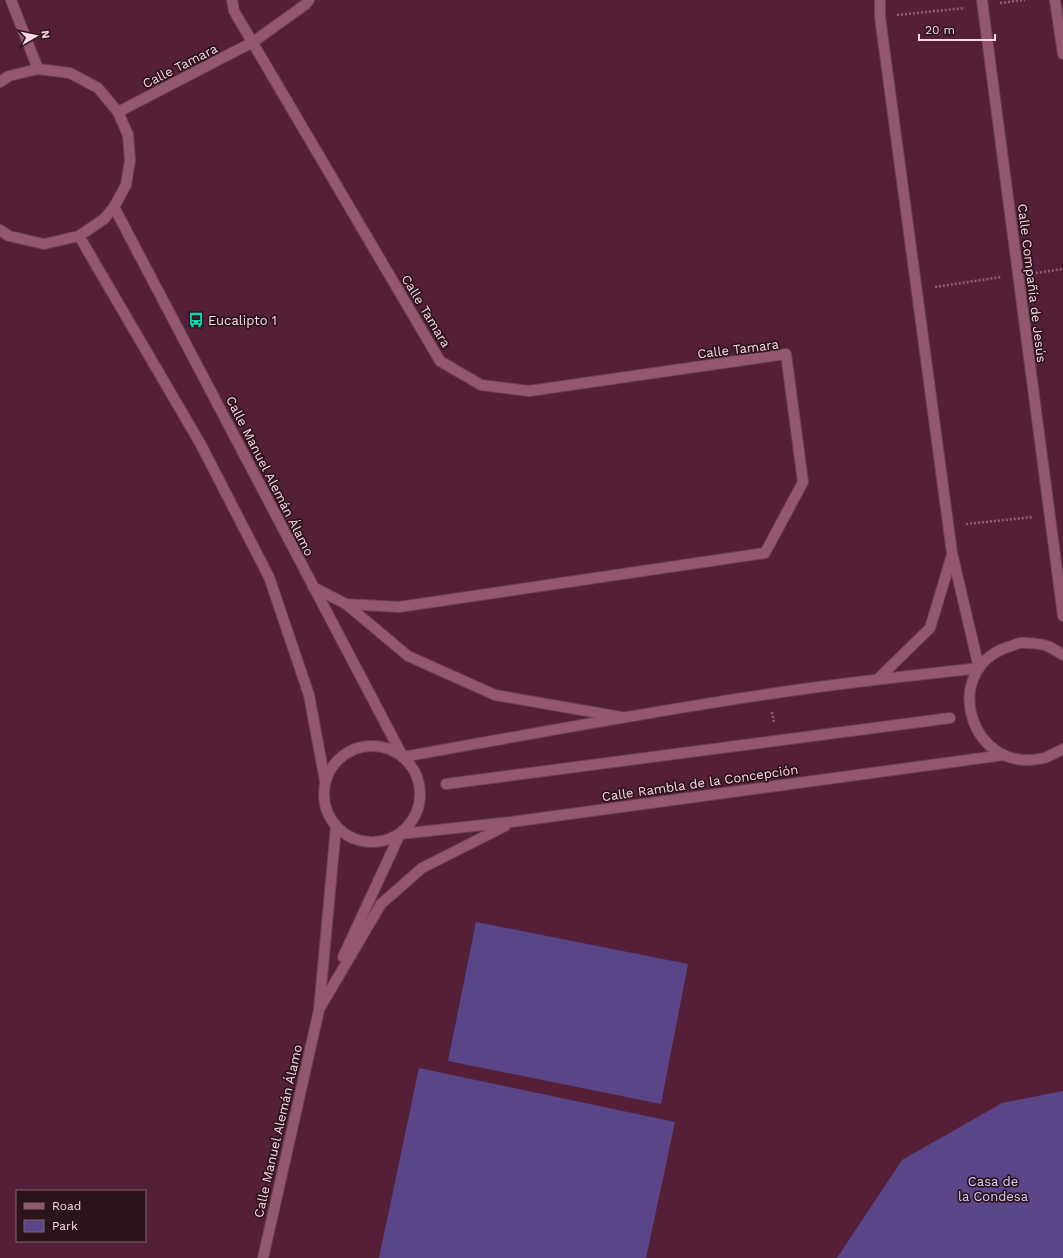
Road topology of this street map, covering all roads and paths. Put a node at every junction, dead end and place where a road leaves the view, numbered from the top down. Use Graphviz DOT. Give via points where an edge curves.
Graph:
graph roads {
  1 [pos="11,0"];
  2 [pos="232,0"];
  3 [pos="309,0"];
  4 [pos="880,0"];
  5 [pos="1025,0"];
  6 [pos="1055,0"];
  7 [pos="983,3"];
  8 [pos="880,17"];
  9 [pos="253,42"];
  10 [pos="1063,54"];
  11 [pos="38,69"];
  12 [pos="0,82"];
  13 [pos="118,112"];
  14 [pos="114,207"];
  15 [pos="3,235"];
  16 [pos="79,236"];
  17 [pos="1063,269"];
  18 [pos="1018,275"];
  19 [pos="917,289"];
  20 [pos="1049,515"];
  21 [pos="949,526"];
  22 [pos="952,553"];
  23 [pos="1060,571"];
  24 [pos="313,587"];
  25 [pos="346,604"];
  26 [pos="1063,616"];
  27 [pos="1063,656"];
  28 [pos="979,668"];
  29 [pos="878,679"];
  30 [pos="621,717"];
  31 [pos="950,718"];
  32 [pos="1063,749"];
  33 [pos="1004,755"];
  34 [pos="403,757"];
  35 [pos="325,781"];
  36 [pos="446,784"];
  37 [pos="511,822"];
  38 [pos="336,828"];
  39 [pos="400,834"];
  40 [pos="319,1010"];
  41 [pos="263,1258"];
  1 -- 11 [label="street"];
  2 -- 9 [label="street, Calle Tamara" via="234,11"];
  3 -- 9 [label="street"];
  4 -- 8 [label="street"];
  5 -- 7 [label="path"];
  6 -- 10 [label="street"];
  7 -- 8 [label="path"];
  7 -- 18 [label="street, Calle Compañía de Jesús"];
  8 -- 19 [label="street"];
  9 -- 13 [label="street, Calle Tamara"];
  9 -- 25 [label="street, Calle Tamara" via="440,361 481,385 528,391 786,354 803,482 766,554 399,607"];
  11 -- 12 [label="street" via="9,76"];
  11 -- 13 [label="street" via="70,73 98,88"];
  13 -- 14 [label="street" via="128,135 130,160 126,185"];
  14 -- 16 [label="street" via="104,219"];
  14 -- 24 [label="street, Calle Manuel Alemán Álamo"];
  15 -- 16 [label="street" via="44,244"];
  16 -- 35 [label="street" via="200,443 269,577 309,695"];
  17 -- 18 [label="path"];
  18 -- 19 [label="path"];
  18 -- 20 [label="street, Calle Compañía de Jesús"];
  19 -- 21 [label="street"];
  20 -- 21 [label="path"];
  20 -- 23 [label="street, Calle Compañía de Jesús"];
  21 -- 22 [label="street"];
  22 -- 28 [label="street"];
  22 -- 29 [label="street" via="930,628"];
  23 -- 26 [label="street, Calle Compañía de Jesús"];
  24 -- 25 [label="street"];
  24 -- 34 [label="street, Calle Manuel Alemán Álamo"];
  25 -- 30 [label="street" via="408,656 495,695"];
  27 -- 28 [label="street" via="1046,645 1021,643 997,651"];
  28 -- 29 [label="street"];
  28 -- 33 [label="street" via="970,687 969,708 975,727 987,744"];
  29 -- 30 [label="street"];
  30 -- 34 [label="street"];
  31 -- 36 [label="street"];
  32 -- 33 [label="street" via="1045,758 1024,760"];
  33 -- 37 [label="street, Calle Rambla de la Concepción"];
  34 -- 35 [label="street" via="378,746 364,746 351,750 340,758 331,768"];
  34 -- 39 [label="street" via="413,768 419,782 420,797 417,811 410,824"];
  35 -- 38 [label="street" via="323,797 327,813"];
  37 -- 39 [label="street, Calle Rambla de la Concepción"];
  37 -- 40 [label="street" via="422,868 381,904"];
  38 -- 39 [label="street" via="347,836 374,843"];
  38 -- 40 [label="street, Calle Manuel Alemán Álamo"];
  39 -- 40 [label="street, Calle Manuel Alemán Álamo"];
  40 -- 41 [label="street, Calle Manuel Alemán Álamo"];
}
